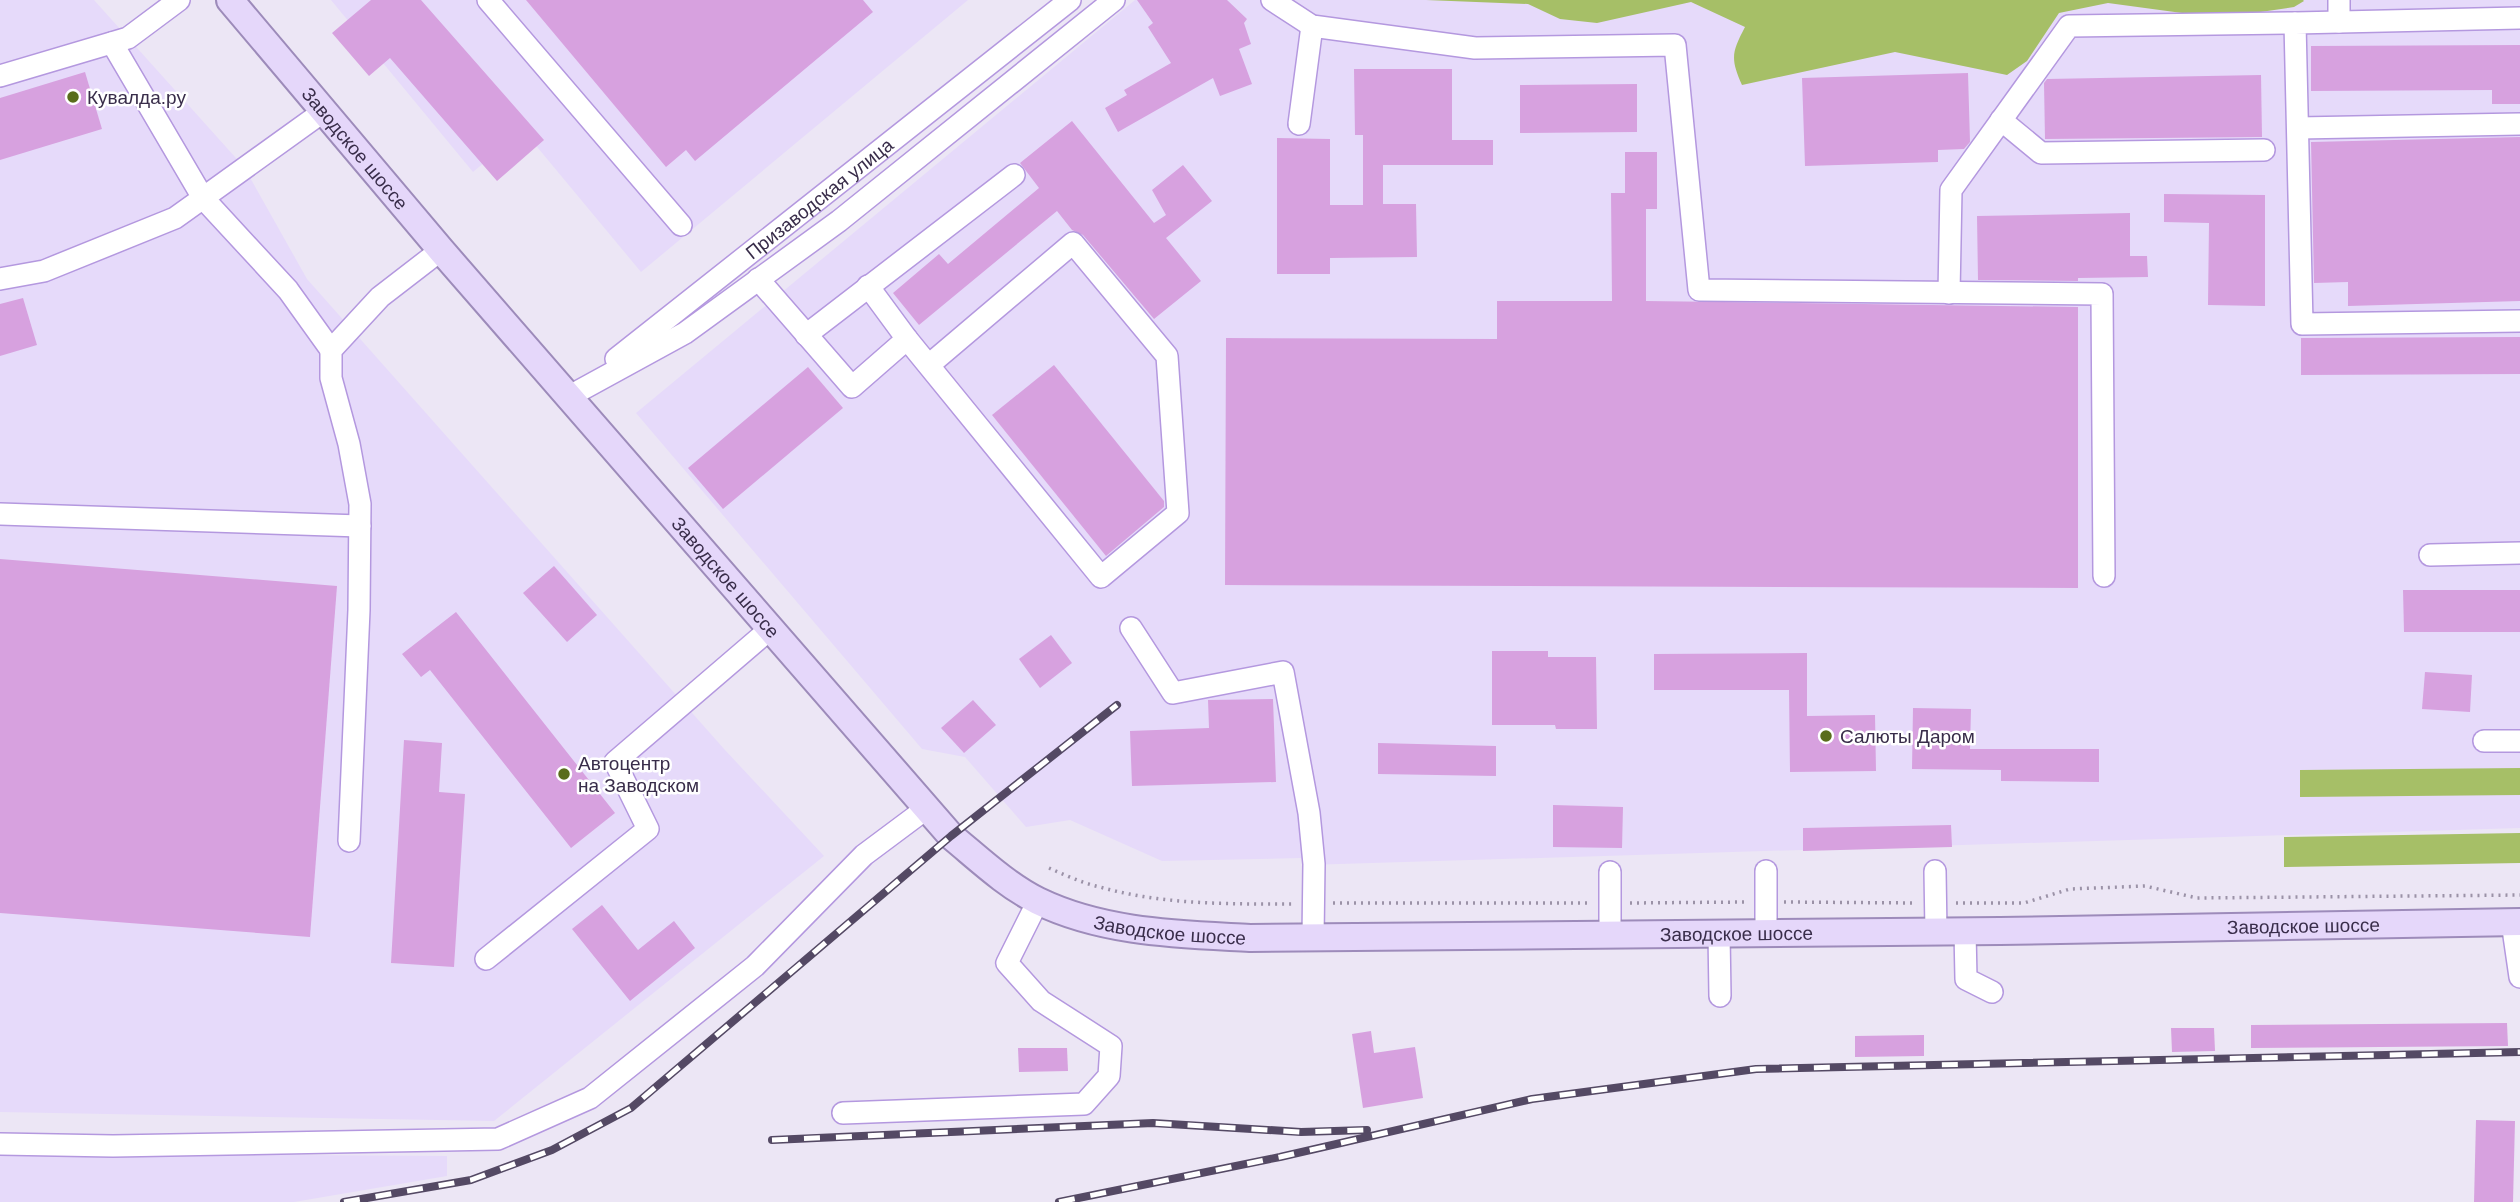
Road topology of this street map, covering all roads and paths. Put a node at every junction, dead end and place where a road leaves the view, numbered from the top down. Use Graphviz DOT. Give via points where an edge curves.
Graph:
graph roads {
  1 [pos="178,0"];
  2 [pos="230,0"];
  3 [pos="488,0"];
  4 [pos="1070,0"];
  5 [pos="1114,0"];
  6 [pos="1272,0"];
  7 [pos="2339,0"];
  8 [pos="2520,18"];
  9 [pos="2339,22"];
  10 [pos="2295,23"];
  11 [pos="1312,26"];
  12 [pos="112,43"];
  13 [pos="0,76"];
  14 [pos="324,111"];
  15 [pos="2001,120"];
  16 [pos="1299,124"];
  17 [pos="2520,124"];
  18 [pos="2298,128"];
  19 [pos="2264,150"];
  20 [pos="1014,174"];
  21 [pos="203,198"];
  22 [pos="681,225"];
  23 [pos="441,250"];
  24 [pos="0,279"];
  25 [pos="758,279"];
  26 [pos="868,286"];
  27 [pos="1949,293"];
  28 [pos="2520,321"];
  29 [pos="806,334"];
  30 [pos="907,339"];
  31 [pos="331,350"];
  32 [pos="929,365"];
  33 [pos="568,397"];
  34 [pos="0,514"];
  35 [pos="360,526"];
  36 [pos="2520,553"];
  37 [pos="2430,555"];
  38 [pos="2104,576"];
  39 [pos="1131,628"];
  40 [pos="770,629"];
  41 [pos="2484,741"];
  42 [pos="2520,741"];
  43 [pos="927,808"];
  44 [pos="349,841"];
  45 [pos="1766,871"];
  46 [pos="1935,871"];
  47 [pos="1610,872"];
  48 [pos="1038,901"];
  49 [pos="2516,922"];
  50 [pos="1936,932"];
  51 [pos="1965,932"];
  52 [pos="1719,933"];
  53 [pos="1766,933"];
  54 [pos="1610,934"];
  55 [pos="1313,937"];
  56 [pos="486,959"];
  57 [pos="2520,977"];
  58 [pos="1992,992"];
  59 [pos="1720,996"];
  60 [pos="843,1113"];
  61 [pos="0,1144"];
  1 -- 12 [label="street" via="128,38"];
  2 -- 14 [label="main road, Заводское шоссе"];
  3 -- 22 [label="street"];
  4 -- 33 [label="street, Призаводская улица"];
  5 -- 25 [label="street" via="839,221"];
  6 -- 11 [label="street"];
  7 -- 9 [label="street"];
  8 -- 9 [label="street"];
  9 -- 10 [label="street"];
  10 -- 15 [label="street" via="2069,26"];
  10 -- 18 [label="street"];
  11 -- 16 [label="street"];
  11 -- 27 [label="street" via="1475,48 1675,45 1699,290"];
  12 -- 13 [label="street"];
  12 -- 21 [label="street"];
  14 -- 21 [label="street"];
  14 -- 23 [label="main road, Заводское шоссе"];
  15 -- 19 [label="street" via="2041,153"];
  15 -- 27 [label="street" via="1951,190"];
  17 -- 18 [label="street"];
  18 -- 28 [label="street" via="2302,324"];
  20 -- 26 [label="street"];
  21 -- 24 [label="street" via="175,218 44,271"];
  21 -- 31 [label="street" via="288,290"];
  23 -- 31 [label="street" via="380,297"];
  23 -- 33 [label="main road, Заводское шоссе"];
  25 -- 29 [label="street"];
  25 -- 33 [label="street" via="685,333"];
  26 -- 29 [label="street"];
  26 -- 30 [label="street"];
  27 -- 38 [label="street" via="2102,294"];
  29 -- 30 [label="street" via="852,387"];
  30 -- 32 [label="street"];
  31 -- 35 [label="street" via="331,378 349,444"];
  32 -- 32 [label="street" via="1073,243 1167,356 1178,513 1101,577"];
  33 -- 40 [label="main road, Заводское шоссе"];
  34 -- 35 [label="street"];
  35 -- 44 [label="street"];
  36 -- 37 [label="street"];
  39 -- 55 [label="street" via="1173,693 1283,672 1309,813"];
  40 -- 43 [label="main road, Заводское шоссе"];
  40 -- 56 [label="street" via="615,762 648,829"];
  41 -- 42 [label="street"];
  43 -- 48 [label="main road, Заводское шоссе" via="951,836"];
  43 -- 61 [label="street" via="864,855 755,966 590,1098 498,1139"];
  45 -- 53 [label="street"];
  46 -- 50 [label="street"];
  47 -- 54 [label="street"];
  48 -- 55 [label="main road, Заводское шоссе" via="1084,918 1152,932"];
  48 -- 60 [label="street" via="1007,963 1041,1001 1111,1046 1109,1076 1084,1104"];
  49 -- 51 [label="main road, Заводское шоссе"];
  49 -- 57 [label="street"];
  50 -- 51 [label="main road, Заводское шоссе"];
  50 -- 53 [label="main road, Заводское шоссе"];
  51 -- 58 [label="street" via="1966,979"];
  52 -- 53 [label="main road, Заводское шоссе"];
  52 -- 54 [label="main road, Заводское шоссе"];
  52 -- 59 [label="street"];
  54 -- 55 [label="main road, Заводское шоссе"];
}
